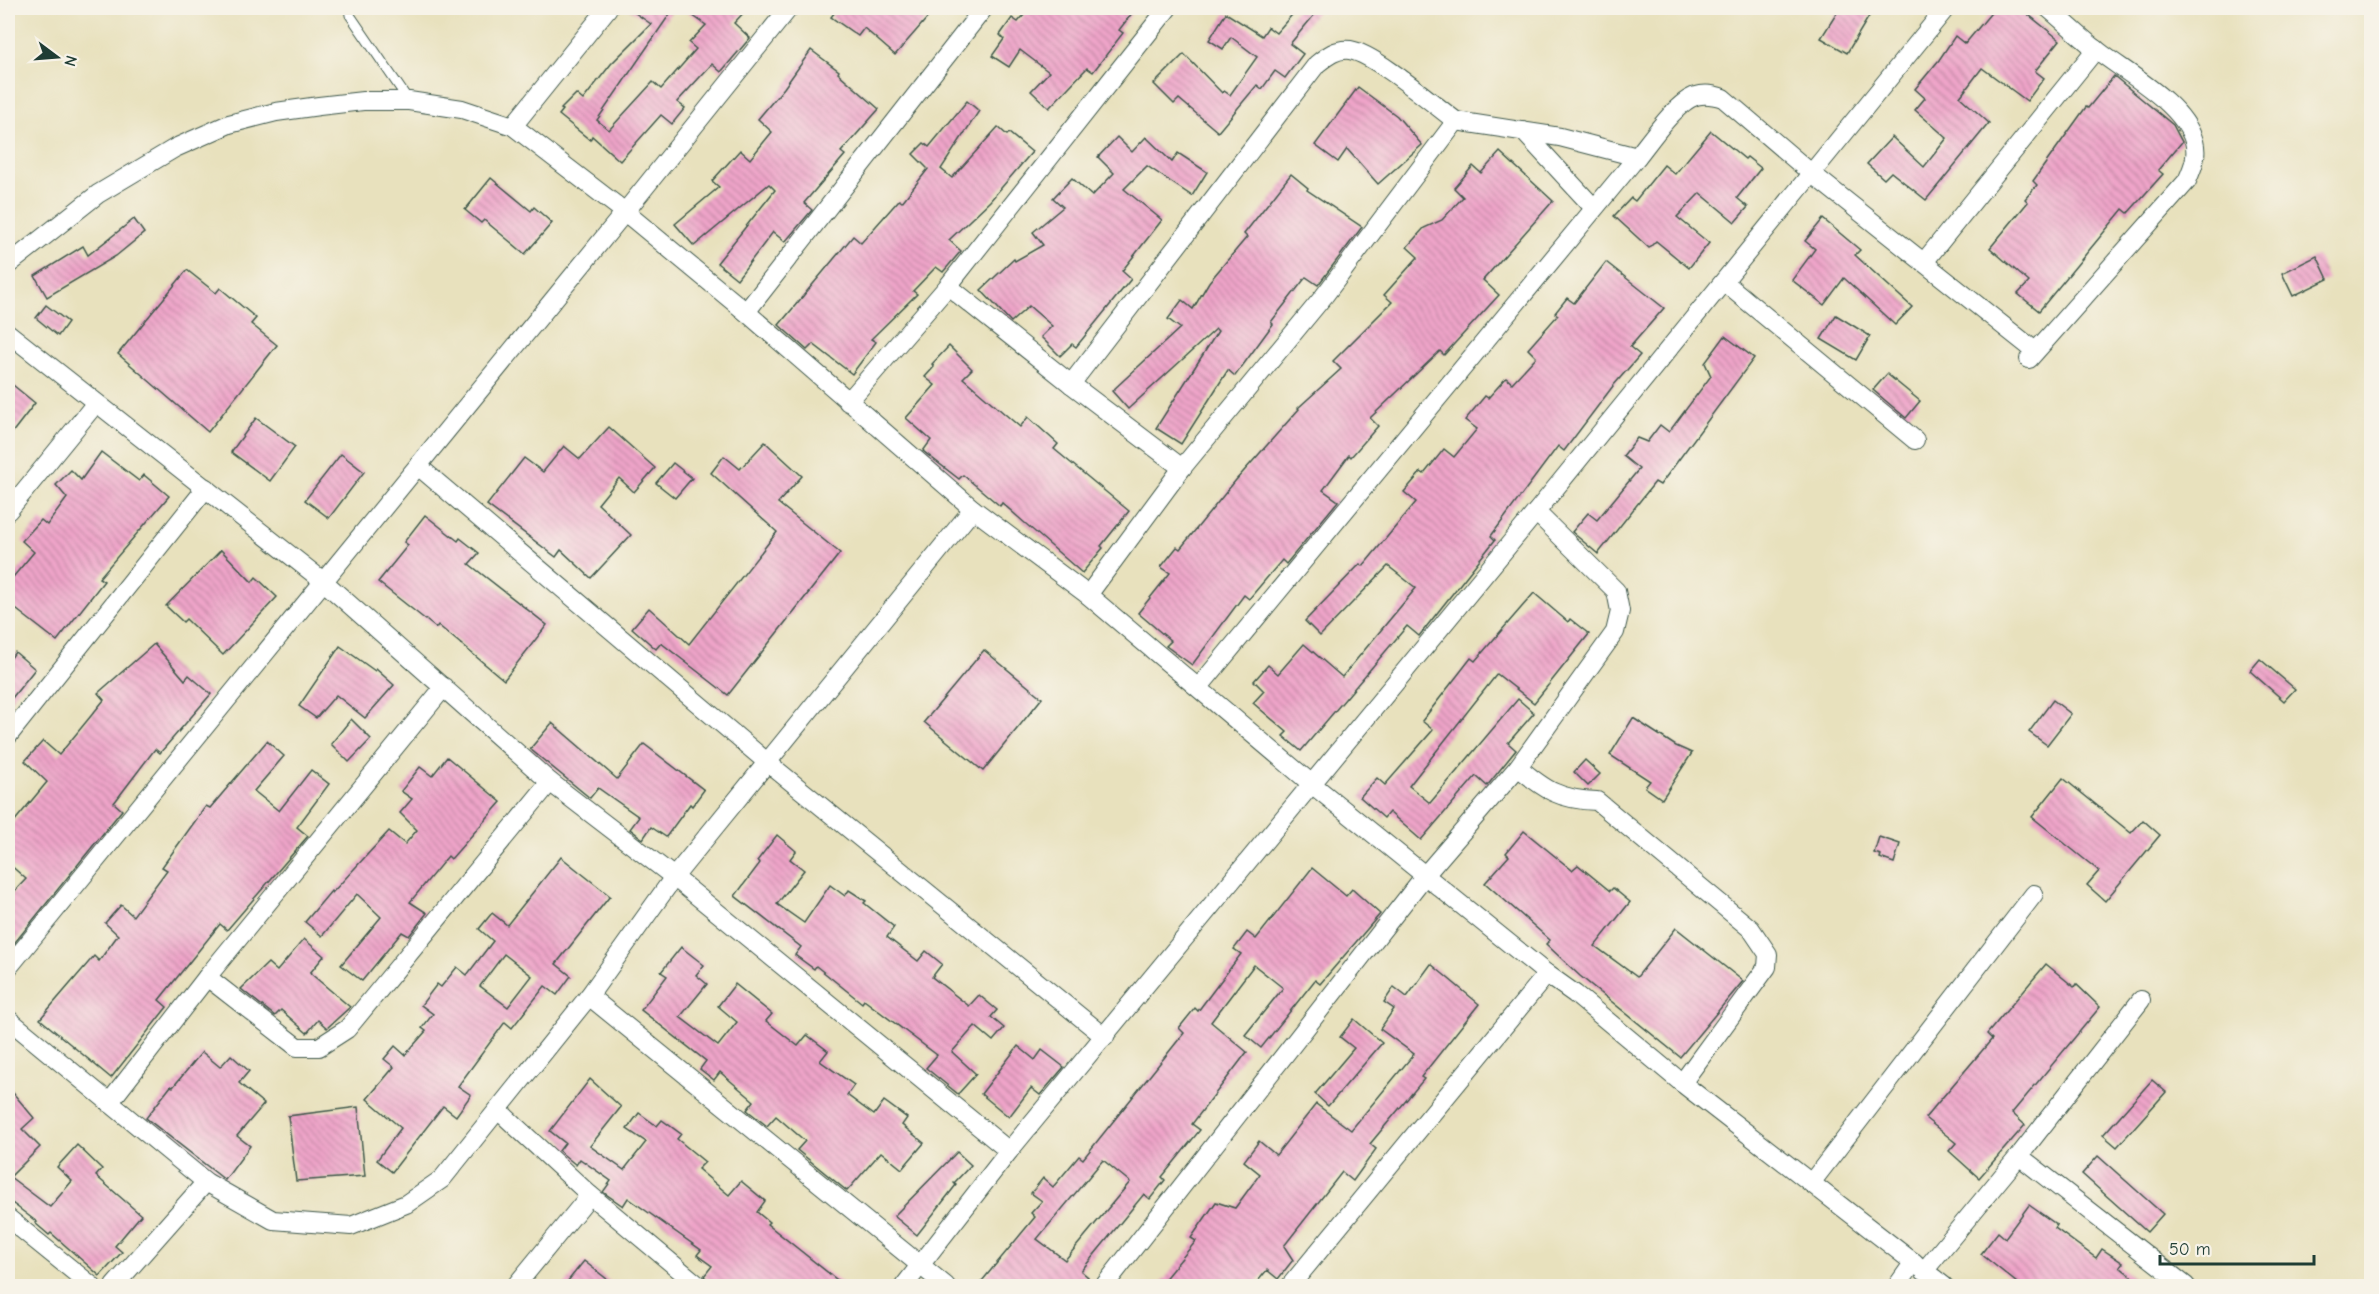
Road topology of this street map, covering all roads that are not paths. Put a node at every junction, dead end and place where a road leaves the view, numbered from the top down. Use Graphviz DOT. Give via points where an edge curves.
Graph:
graph roads {
  1 [pos="349,8"];
  2 [pos="608,8"];
  3 [pos="789,8"];
  4 [pos="984,8"];
  5 [pos="1168,8"];
  6 [pos="1946,8"];
  7 [pos="2048,8"];
  8 [pos="2096,49"];
  9 [pos="410,101"];
  10 [pos="1455,121"];
  11 [pos="513,126"];
  12 [pos="1523,131"];
  13 [pos="1637,157"];
  14 [pos="1811,173"];
  15 [pos="1594,208"];
  16 [pos="625,212"];
  17 [pos="1924,262"];
  18 [pos="8,265"];
  19 [pos="1724,282"];
  20 [pos="948,286"];
  21 [pos="746,312"];
  22 [pos="8,333"];
  23 [pos="1071,384"];
  24 [pos="848,402"];
  25 [pos="96,404"];
  26 [pos="1915,440"];
  27 [pos="418,466"];
  28 [pos="1182,468"];
  29 [pos="206,488"];
  30 [pos="974,509"];
  31 [pos="8,511"];
  32 [pos="1536,512"];
  33 [pos="323,581"];
  34 [pos="1088,594"];
  35 [pos="444,687"];
  36 [pos="1199,687"];
  37 [pos="8,736"];
  38 [pos="768,763"];
  39 [pos="1518,767"];
  40 [pos="550,782"];
  41 [pos="1313,785"];
  42 [pos="1426,874"];
  43 [pos="674,877"];
  44 [pos="2034,894"];
  45 [pos="8,968"];
  46 [pos="1547,974"];
  47 [pos="207,977"];
  48 [pos="589,996"];
  49 [pos="2141,1000"];
  50 [pos="8,1019"];
  51 [pos="1105,1037"];
  52 [pos="1682,1083"];
  53 [pos="109,1103"];
  54 [pos="498,1110"];
  55 [pos="1010,1151"];
  56 [pos="2019,1156"];
  57 [pos="206,1182"];
  58 [pos="1811,1183"];
  59 [pos="590,1195"];
  60 [pos="8,1218"];
  61 [pos="1919,1266"];
  62 [pos="920,1267"];
  63 [pos="92,1287"];
  64 [pos="114,1287"];
  65 [pos="517,1287"];
  66 [pos="699,1287"];
  67 [pos="904,1287"];
  68 [pos="946,1287"];
  69 [pos="1104,1287"];
  70 [pos="1290,1287"];
  71 [pos="1897,1287"];
  72 [pos="1944,1287"];
  73 [pos="2186,1287"];
  1 -- 9 [label="lane" via="350,15"];
  2 -- 11 [label="street"];
  3 -- 16 [label="street"];
  4 -- 21 [label="street"];
  5 -- 20 [label="street"];
  6 -- 14 [label="street"];
  7 -- 8 [label="street"];
  8 -- 17 [label="street"];
  8 -- 17 [label="street" via="2171,107 2185,124 2194,141 2196,159 2187,180 2031,356"];
  9 -- 11 [label="street" via="462,109"];
  9 -- 18 [label="street" via="319,106 229,124 175,148 98,194"];
  10 -- 12 [label="street"];
  10 -- 23 [label="street" via="1368,56 1349,50 1333,52 1317,64"];
  10 -- 28 [label="street" via="1324,296"];
  11 -- 16 [label="street"];
  12 -- 13 [label="street"];
  12 -- 15 [label="street"];
  13 -- 14 [label="street" via="1681,105 1693,96 1709,94 1723,98"];
  13 -- 15 [label="street"];
  14 -- 17 [label="street"];
  14 -- 19 [label="street"];
  15 -- 36 [label="street"];
  16 -- 21 [label="street"];
  16 -- 27 [label="street"];
  19 -- 26 [label="street"];
  19 -- 32 [label="street"];
  20 -- 23 [label="street"];
  20 -- 24 [label="street"];
  21 -- 24 [label="street"];
  22 -- 25 [label="street"];
  23 -- 28 [label="street"];
  24 -- 30 [label="street"];
  25 -- 29 [label="street"];
  25 -- 31 [label="street"];
  27 -- 33 [label="street"];
  27 -- 38 [label="street"];
  28 -- 34 [label="street"];
  29 -- 33 [label="street"];
  29 -- 37 [label="street"];
  30 -- 34 [label="street"];
  30 -- 38 [label="street"];
  32 -- 39 [label="street" via="1616,591 1620,611 1615,633"];
  32 -- 41 [label="street"];
  33 -- 35 [label="street"];
  33 -- 45 [label="street"];
  34 -- 36 [label="street"];
  35 -- 40 [label="street"];
  35 -- 47 [label="street"];
  36 -- 41 [label="street"];
  38 -- 43 [label="street"];
  38 -- 51 [label="street"];
  39 -- 42 [label="street"];
  39 -- 52 [label="street" via="1558,796 1597,801 1751,929 1768,954 1767,967"];
  40 -- 43 [label="street"];
  40 -- 47 [label="street" via="347,1029 319,1047 297,1047"];
  41 -- 42 [label="street"];
  41 -- 51 [label="street"];
  42 -- 46 [label="street"];
  42 -- 69 [label="street"];
  43 -- 48 [label="street"];
  43 -- 55 [label="street"];
  44 -- 58 [label="street"];
  46 -- 52 [label="street"];
  46 -- 70 [label="street"];
  47 -- 53 [label="street"];
  48 -- 54 [label="street"];
  48 -- 62 [label="street"];
  49 -- 56 [label="street"];
  50 -- 53 [label="street"];
  51 -- 55 [label="street"];
  52 -- 58 [label="street"];
  53 -- 57 [label="street"];
  54 -- 57 [label="street" via="442,1179 406,1204 351,1226 273,1220"];
  54 -- 59 [label="street"];
  55 -- 62 [label="street"];
  56 -- 61 [label="street"];
  56 -- 73 [label="street"];
  57 -- 64 [label="street"];
  58 -- 61 [label="street"];
  59 -- 65 [label="street"];
  59 -- 66 [label="street"];
  60 -- 63 [label="street"];
  61 -- 71 [label="street"];
  61 -- 72 [label="street"];
  62 -- 67 [label="street"];
  62 -- 68 [label="street"];
}
